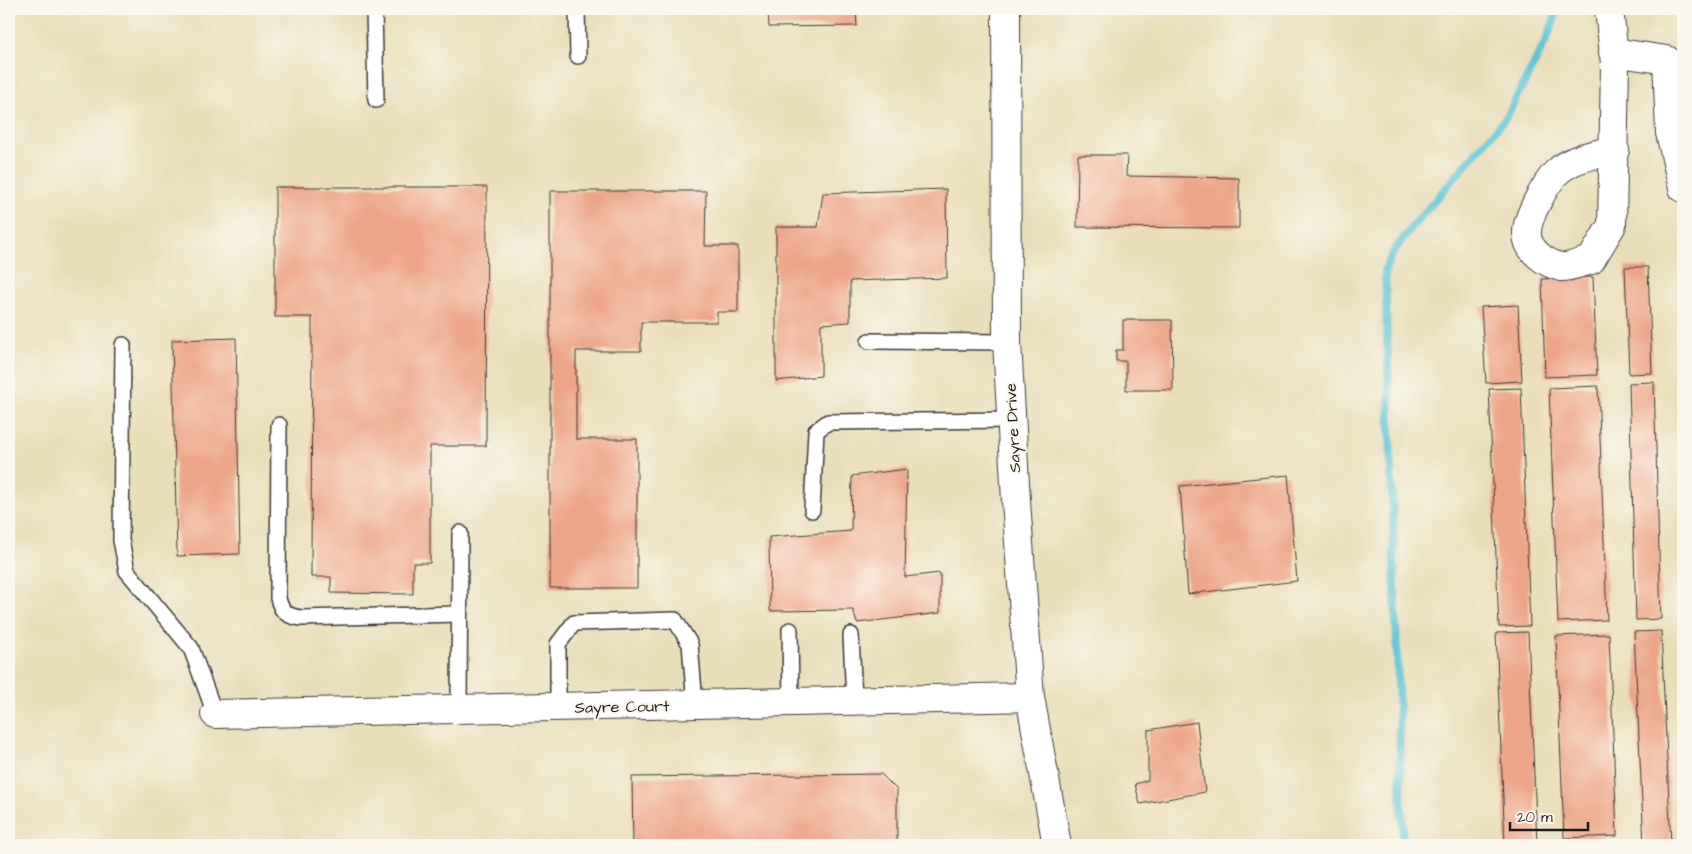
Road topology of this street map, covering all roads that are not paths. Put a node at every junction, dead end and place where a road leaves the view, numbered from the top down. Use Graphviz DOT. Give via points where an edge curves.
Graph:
graph roads {
  1 [pos="374,9"];
  2 [pos="577,9"];
  3 [pos="1006,9"];
  4 [pos="1608,9"];
  5 [pos="1613,52"];
  6 [pos="578,56"];
  7 [pos="376,100"];
  8 [pos="1615,150"];
  9 [pos="1683,188"];
  10 [pos="869,341"];
  11 [pos="1007,342"];
  12 [pos="123,345"];
  13 [pos="1012,420"];
  14 [pos="279,425"];
  15 [pos="812,510"];
  16 [pos="460,533"];
  17 [pos="459,614"];
  18 [pos="790,630"];
  19 [pos="851,635"];
  20 [pos="1030,697"];
  21 [pos="854,701"];
  22 [pos="791,702"];
  23 [pos="695,704"];
  24 [pos="558,707"];
  25 [pos="459,709"];
  26 [pos="215,714"];
  27 [pos="1057,845"];
  1 -- 7 [label="lane"];
  2 -- 6 [label="lane"];
  3 -- 11 [label="street, Sayre Drive"];
  4 -- 5 [label="street"];
  5 -- 8 [label="street"];
  5 -- 9 [label="street" via="1666,60 1670,133"];
  10 -- 11 [label="lane"];
  11 -- 13 [label="street, Sayre Drive"];
  12 -- 26 [label="lane" via="121,540 127,571 191,648"];
  13 -- 15 [label="lane" via="828,422 816,431"];
  13 -- 20 [label="street, Sayre Drive"];
  14 -- 17 [label="lane" via="280,609 289,616 301,618"];
  16 -- 17 [label="lane"];
  17 -- 25 [label="lane"];
  18 -- 22 [label="lane"];
  19 -- 21 [label="lane"];
  20 -- 21 [label="street, Sayre Court"];
  20 -- 27 [label="street, Sayre Drive"];
  21 -- 22 [label="street, Sayre Court"];
  22 -- 23 [label="street, Sayre Court"];
  23 -- 24 [label="street, Sayre Court"];
  23 -- 24 [label="lane" via="690,644 675,620 574,623 558,644"];
  24 -- 25 [label="street, Sayre Court"];
  25 -- 26 [label="street, Sayre Court"];
}
